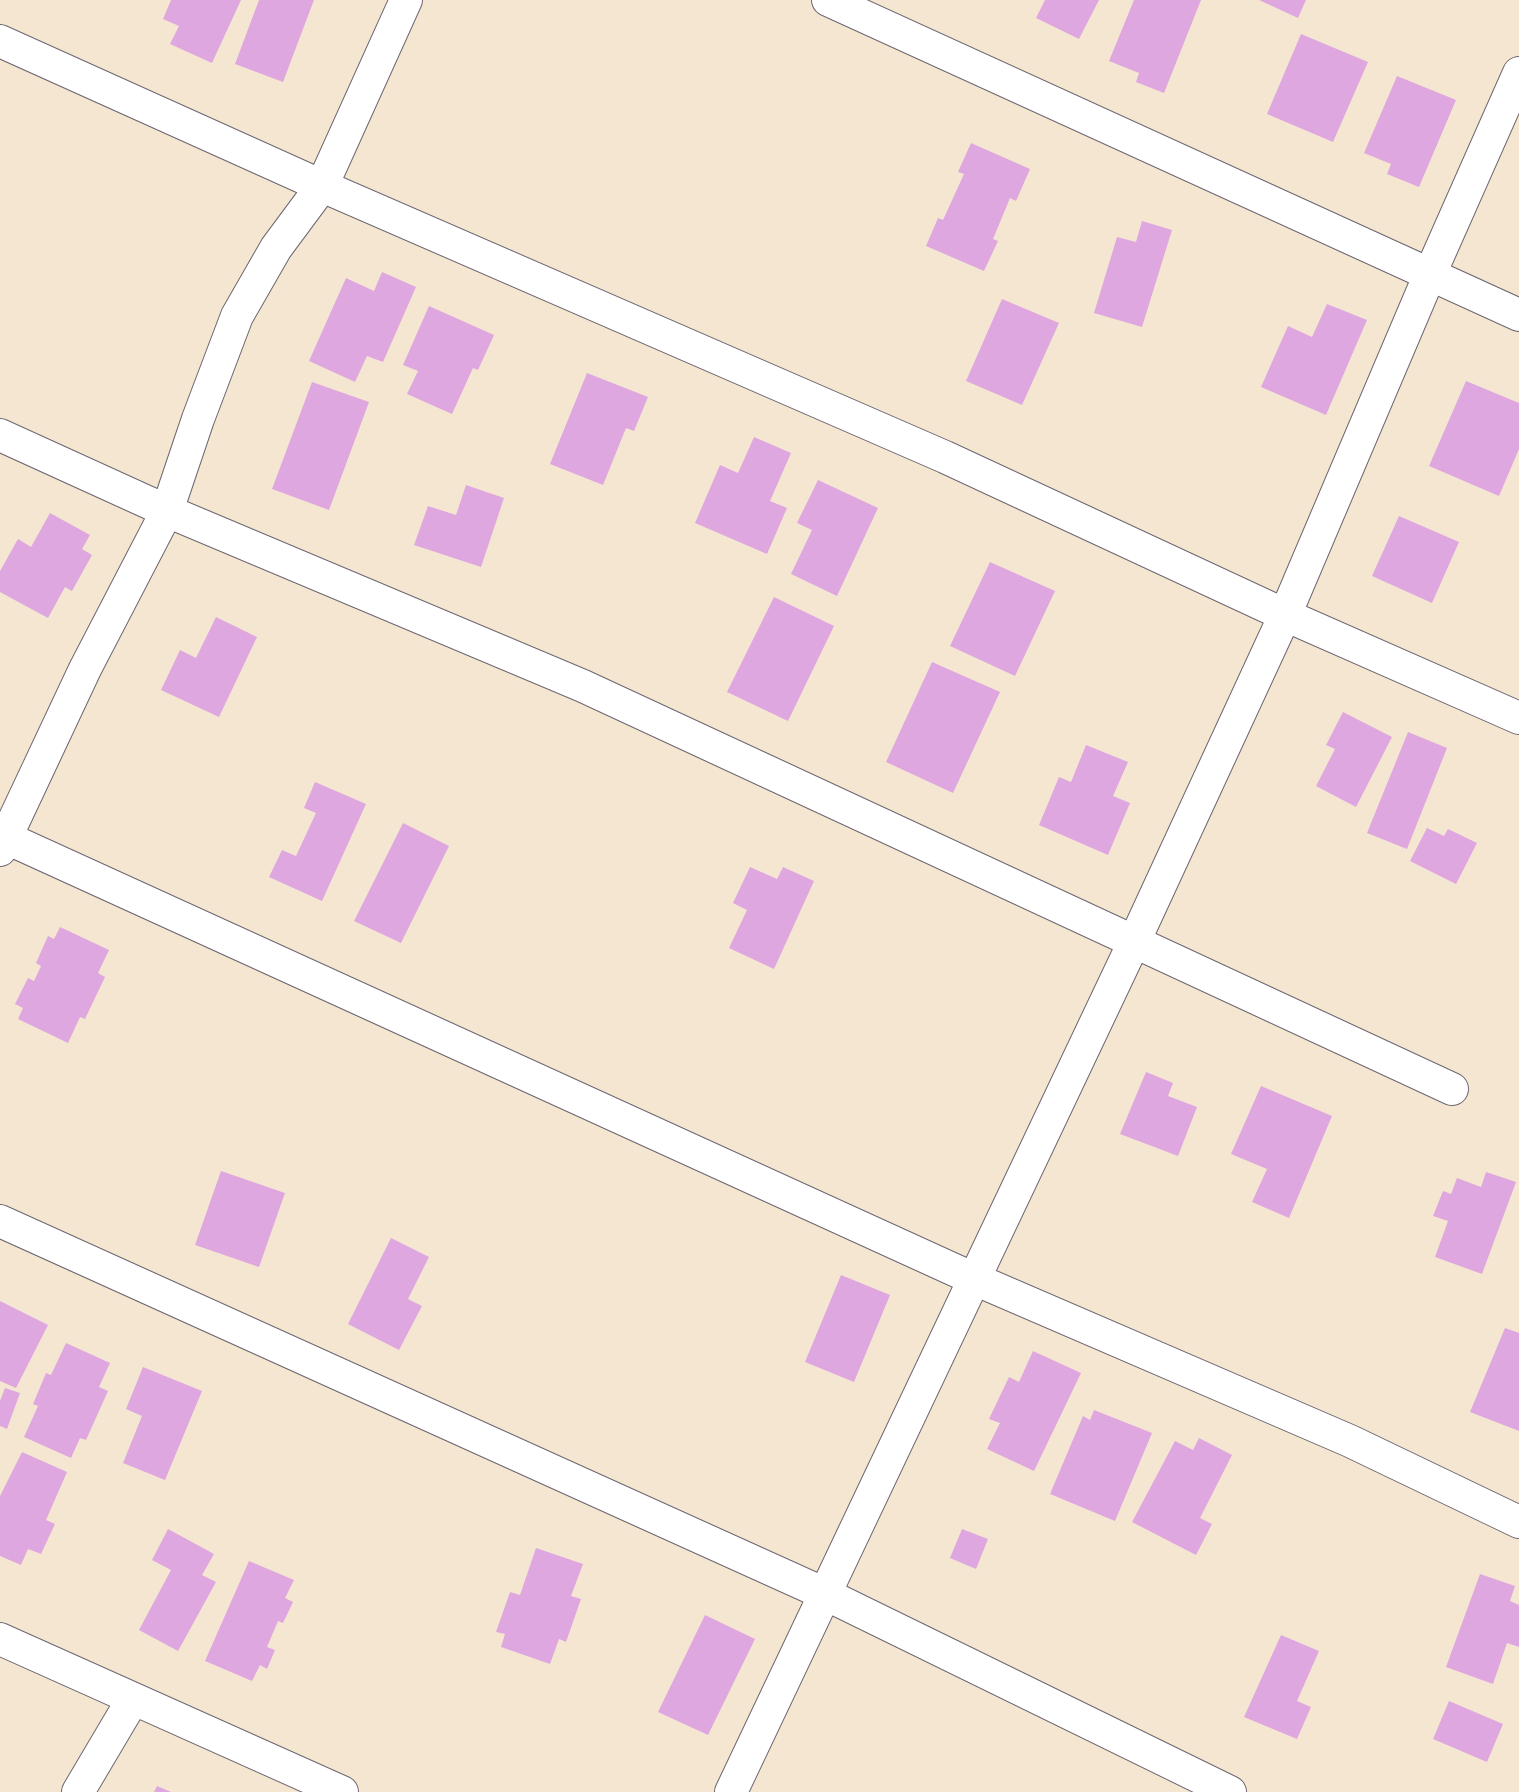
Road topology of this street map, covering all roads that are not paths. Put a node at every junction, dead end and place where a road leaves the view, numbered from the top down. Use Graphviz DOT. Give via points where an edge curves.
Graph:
graph roads {
  1 [pos="406,0"];
  2 [pos="828,0"];
  3 [pos="0,41"];
  4 [pos="1519,73"];
  5 [pos="322,186"];
  6 [pos="1430,274"];
  7 [pos="1519,315"];
  8 [pos="0,435"];
  9 [pos="167,511"];
  10 [pos="1285,615"];
  11 [pos="1519,718"];
  12 [pos="2,841"];
  13 [pos="1134,942"];
  14 [pos="1452,1089"];
  15 [pos="0,1221"];
  16 [pos="972,1278"];
  17 [pos="1519,1522"];
  18 [pos="823,1593"];
  19 [pos="0,1639"];
  20 [pos="133,1699"];
  21 [pos="78,1792"];
  22 [pos="342,1792"];
  23 [pos="730,1792"];
  24 [pos="1230,1792"];
  1 -- 5 [label="street"];
  2 -- 6 [label="street"];
  3 -- 5 [label="street"];
  4 -- 6 [label="street"];
  5 -- 9 [label="street" via="276,248 237,316"];
  5 -- 10 [label="street" via="945,458"];
  6 -- 7 [label="street"];
  6 -- 10 [label="street"];
  8 -- 9 [label="street"];
  9 -- 12 [label="street"];
  9 -- 13 [label="street" via="584,686"];
  10 -- 11 [label="street"];
  10 -- 13 [label="street"];
  12 -- 16 [label="street"];
  13 -- 14 [label="street"];
  13 -- 16 [label="street"];
  15 -- 18 [label="street"];
  16 -- 17 [label="street" via="1350,1441"];
  16 -- 18 [label="street"];
  18 -- 23 [label="street"];
  18 -- 24 [label="street"];
  19 -- 20 [label="street"];
  20 -- 21 [label="street"];
  20 -- 22 [label="street"];
}
